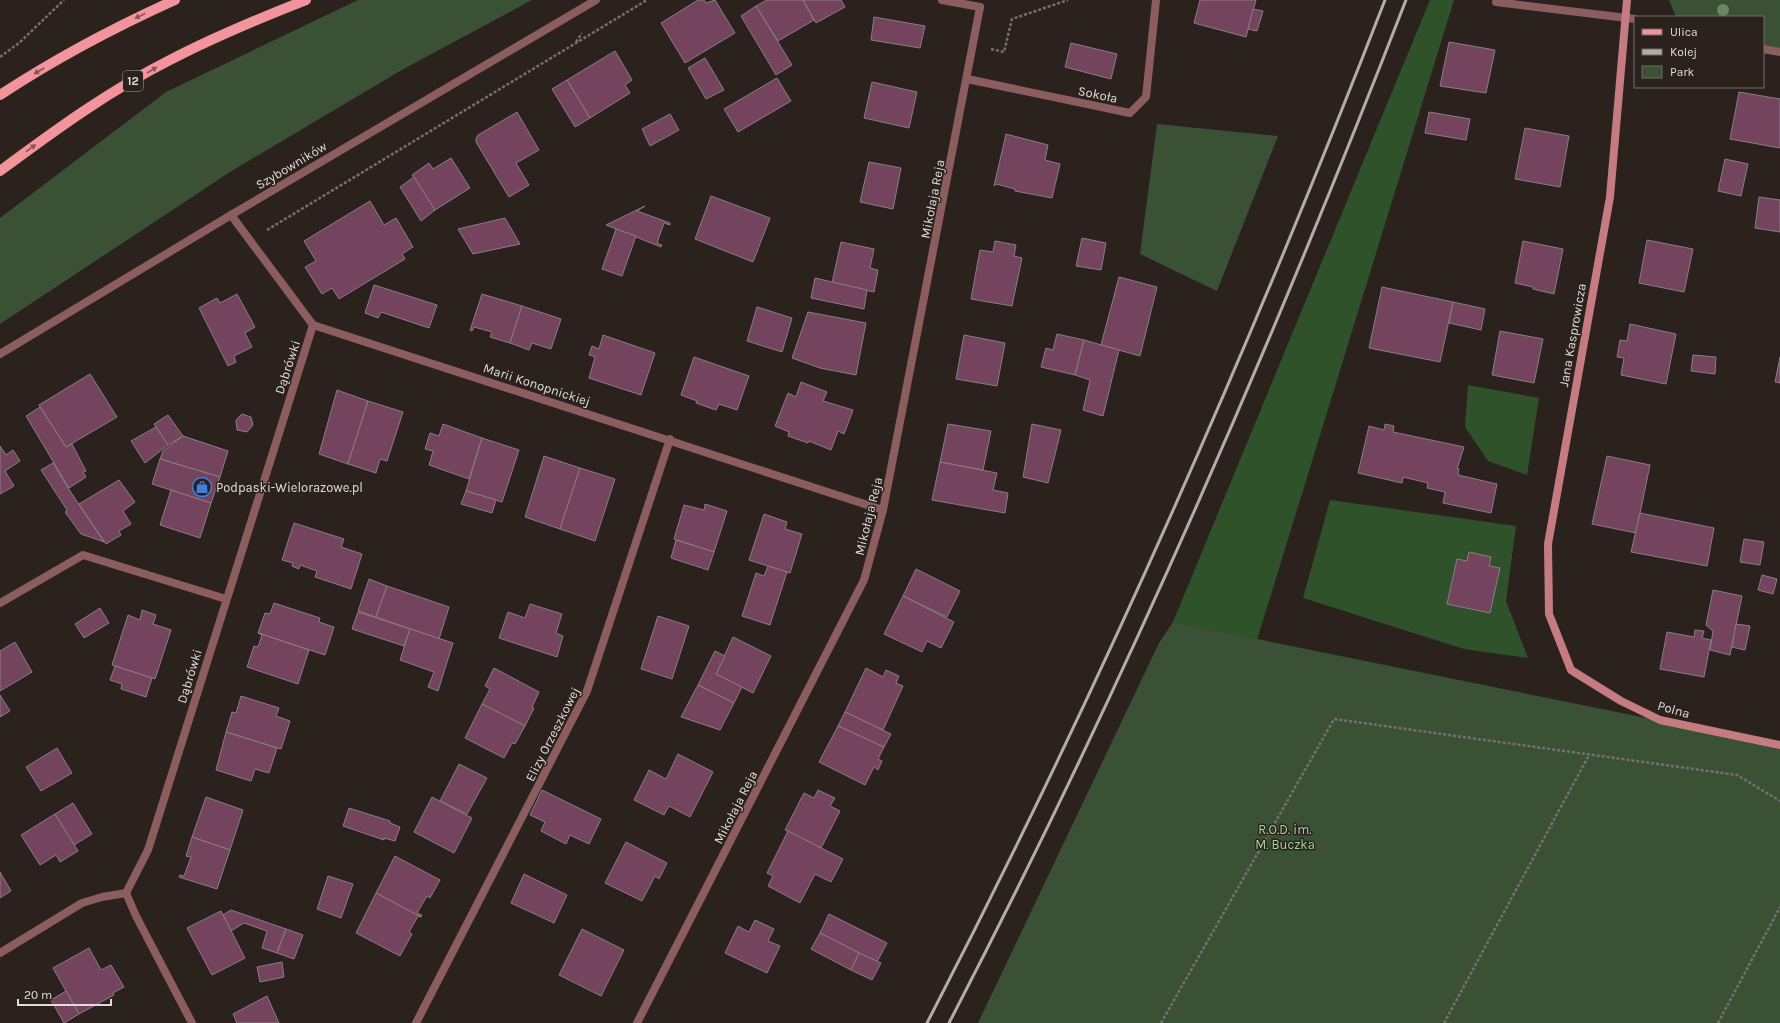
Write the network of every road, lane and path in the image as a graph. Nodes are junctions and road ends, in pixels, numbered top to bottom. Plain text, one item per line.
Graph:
1 (64, 0) edge
2 (175, 0) edge
3 (306, 0) edge
4 (596, 0) edge
5 (647, 0) edge
6 (942, 0) edge
7 (1068, 0) edge
8 (1156, 0) edge
9 (1627, 0) edge
10 (1496, 2) dead end
11 (1627, 17) junction
12 (1634, 19) edge
13 (973, 46) junction
14 (1764, 49) edge
15 (1780, 52) edge
16 (0, 57) edge
17 (967, 79) junction
18 (0, 95) edge
19 (0, 171) edge
20 (231, 215) junction
21 (252, 240) junction
22 (313, 325) junction
23 (0, 354) edge
24 (670, 439) junction
25 (883, 510) junction
26 (226, 599) junction
27 (0, 603) edge
28 (1571, 670) joint
29 (1780, 745) edge
30 (1589, 756) junction
31 (1780, 801) edge
32 (126, 893) junction
33 (1780, 906) edge
34 (0, 952) edge
35 (192, 1023) edge
36 (416, 1023) edge
37 (637, 1023) edge
38 (1161, 1023) edge
39 (1444, 1023) edge
40 (1718, 1023) edge

1 - 16 path
2 -> 18 main road
19 -> 3 main road, 12
4 - 20 street, Szybowników
5 - 21 path
6 - 13 street, Mikołaja Reja
7 - 13 path
8 - 17 street, Sokoła
9 - 11 street, Jana Kasprowicza
10 - 11 street
11 - 12 street
11 - 28 street, Jana Kasprowicza
13 - 17 street, Mikołaja Reja
14 - 15 street
17 - 25 street, Mikołaja Reja
20 - 21 street
20 - 23 street, Szybowników
21 - 22 street
22 - 24 street, Marii Konopnickiej
22 - 26 street, Dąbrówki
24 - 25 street, Marii Konopnickiej
24 - 36 street, Elizy Orzeszkowej
25 - 37 street, Mikołaja Reja
26 - 27 street
26 - 32 street, Dąbrówki
28 - 29 street, Polna
30 - 31 path
30 - 38 path
30 - 39 path
32 - 34 street
32 - 35 street
33 - 40 path

